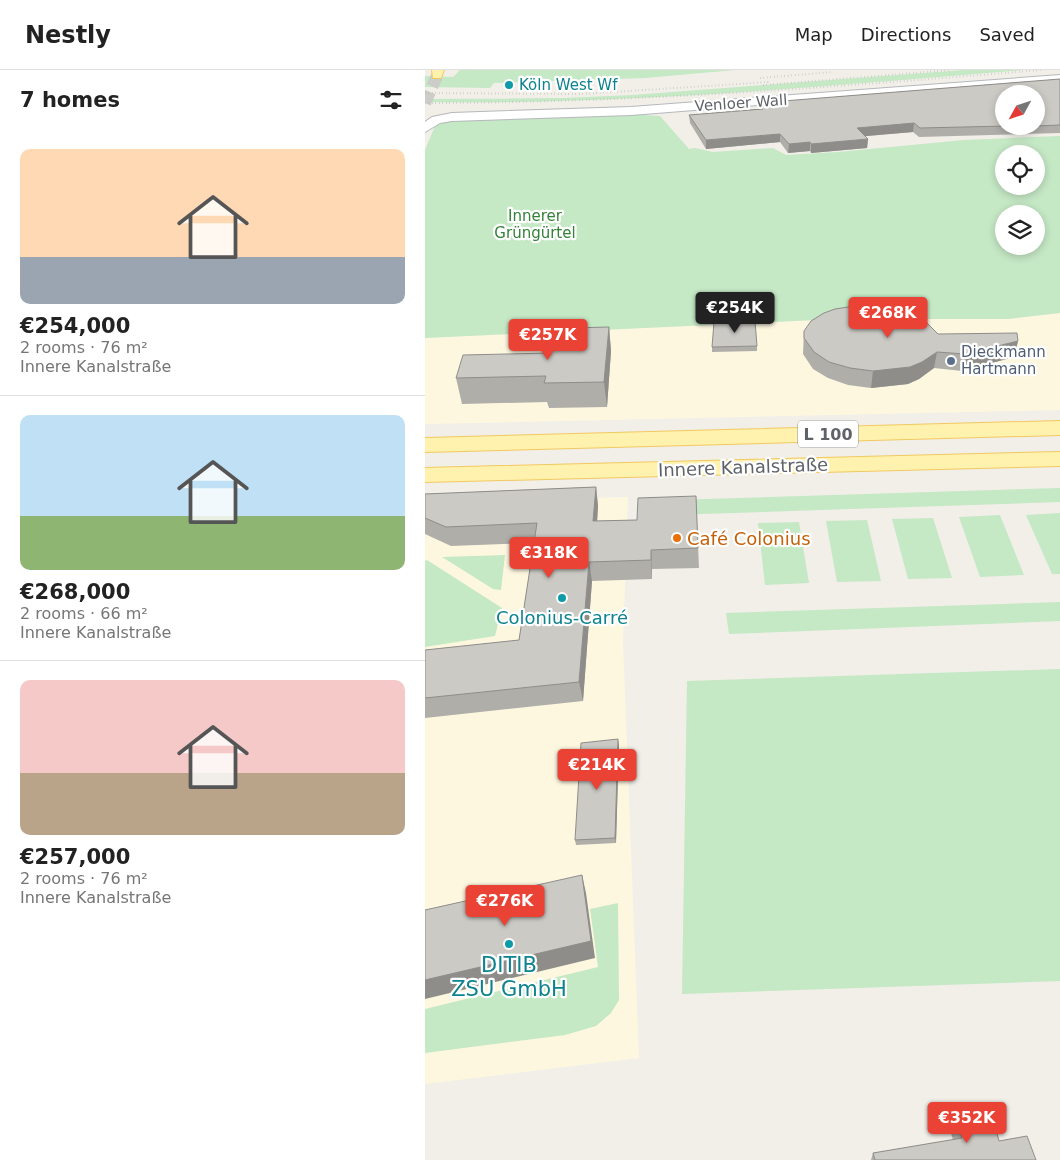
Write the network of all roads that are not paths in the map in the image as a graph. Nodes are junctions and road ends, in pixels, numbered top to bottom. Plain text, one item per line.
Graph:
1 (1060, 78) edge
2 (425, 128) edge
3 (1060, 428) edge
4 (425, 446) edge
5 (1060, 459) edge
6 (425, 475) edge

1 - 2 street, Venloer Wall
3 - 4 main road, Innere Kanalstraße / L 100
5 - 6 main road, Innere Kanalstraße / L 100

